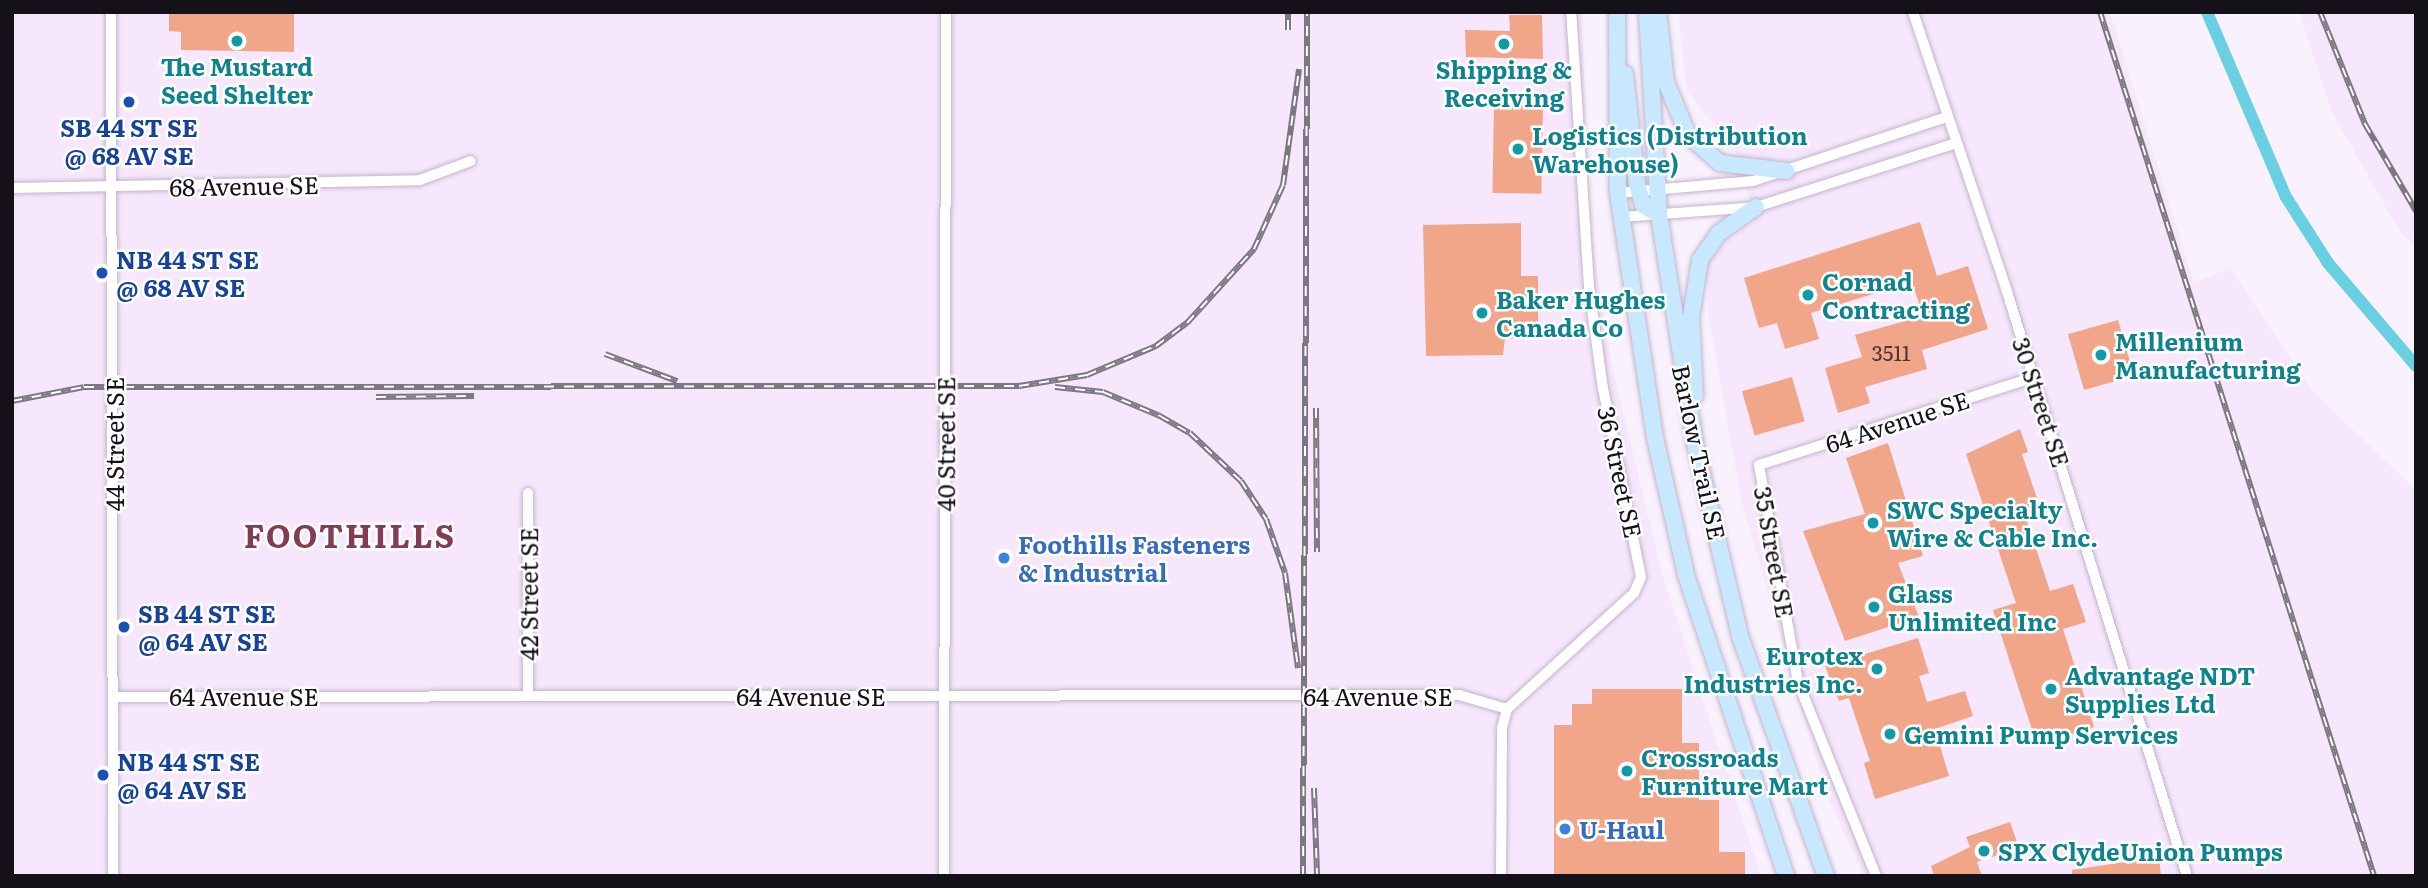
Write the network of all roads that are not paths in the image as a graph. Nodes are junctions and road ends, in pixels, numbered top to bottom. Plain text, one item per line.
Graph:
1 (111, 12) edge
2 (946, 12) edge
3 (1572, 12) edge
4 (1647, 12) edge
5 (1658, 12) edge
6 (1913, 12) edge
7 (1617, 16) edge
8 (1947, 117) junction
9 (1954, 144) junction
10 (471, 161) dead end
11 (1787, 171) junction
12 (12, 188) edge
13 (111, 188) junction
14 (1656, 189) junction
15 (1639, 191) junction
16 (1618, 193) junction
17 (1756, 207) junction
18 (1658, 215) junction
19 (1620, 217) junction
20 (2034, 377) junction
21 (1696, 448) junction
22 (1759, 465) joint
23 (528, 493) dead end
24 (943, 695) junction
25 (528, 696) junction
26 (113, 697) junction
27 (1507, 709) junction
28 (113, 876) edge
29 (944, 876) edge
30 (1501, 876) edge
31 (1786, 876) edge
32 (1826, 876) edge
33 (1876, 876) edge
34 (2187, 876) edge

1 - 13 street, 44 Street SE
2 - 24 street, 40 Street SE
3 - 27 street, 36 Street SE
4 - 14 main road, Barlow Trail SE
5 - 11 main road
6 - 8 street, 30 Street SE
7 - 15 main road
7 - 16 main road, Barlow Trail SE
8 - 9 street, 30 Street SE
8 - 11 street
9 - 17 street
9 - 20 street, 30 Street SE
10 - 13 street, 68 Avenue SE
11 - 14 street
12 - 13 street, 68 Avenue SE
13 - 26 street, 44 Street SE
14 - 15 street
14 - 18 main road, Barlow Trail SE
15 - 16 street
15 - 18 main road
16 - 19 main road, Barlow Trail SE
17 - 18 street
17 - 21 main road
18 - 19 street
18 - 21 main road, Barlow Trail SE
19 - 31 main road, Barlow Trail SE
20 - 22 street, 64 Avenue SE
20 - 34 street, 30 Street SE
21 - 32 main road, Barlow Trail SE
22 - 33 street, 35 Street SE
23 - 25 street, 42 Street SE
24 - 25 street, 64 Avenue SE
24 - 27 street, 64 Avenue SE
24 - 29 street, 40 Street SE
25 - 26 street, 64 Avenue SE
26 - 28 street, 44 Street SE
27 - 30 street

